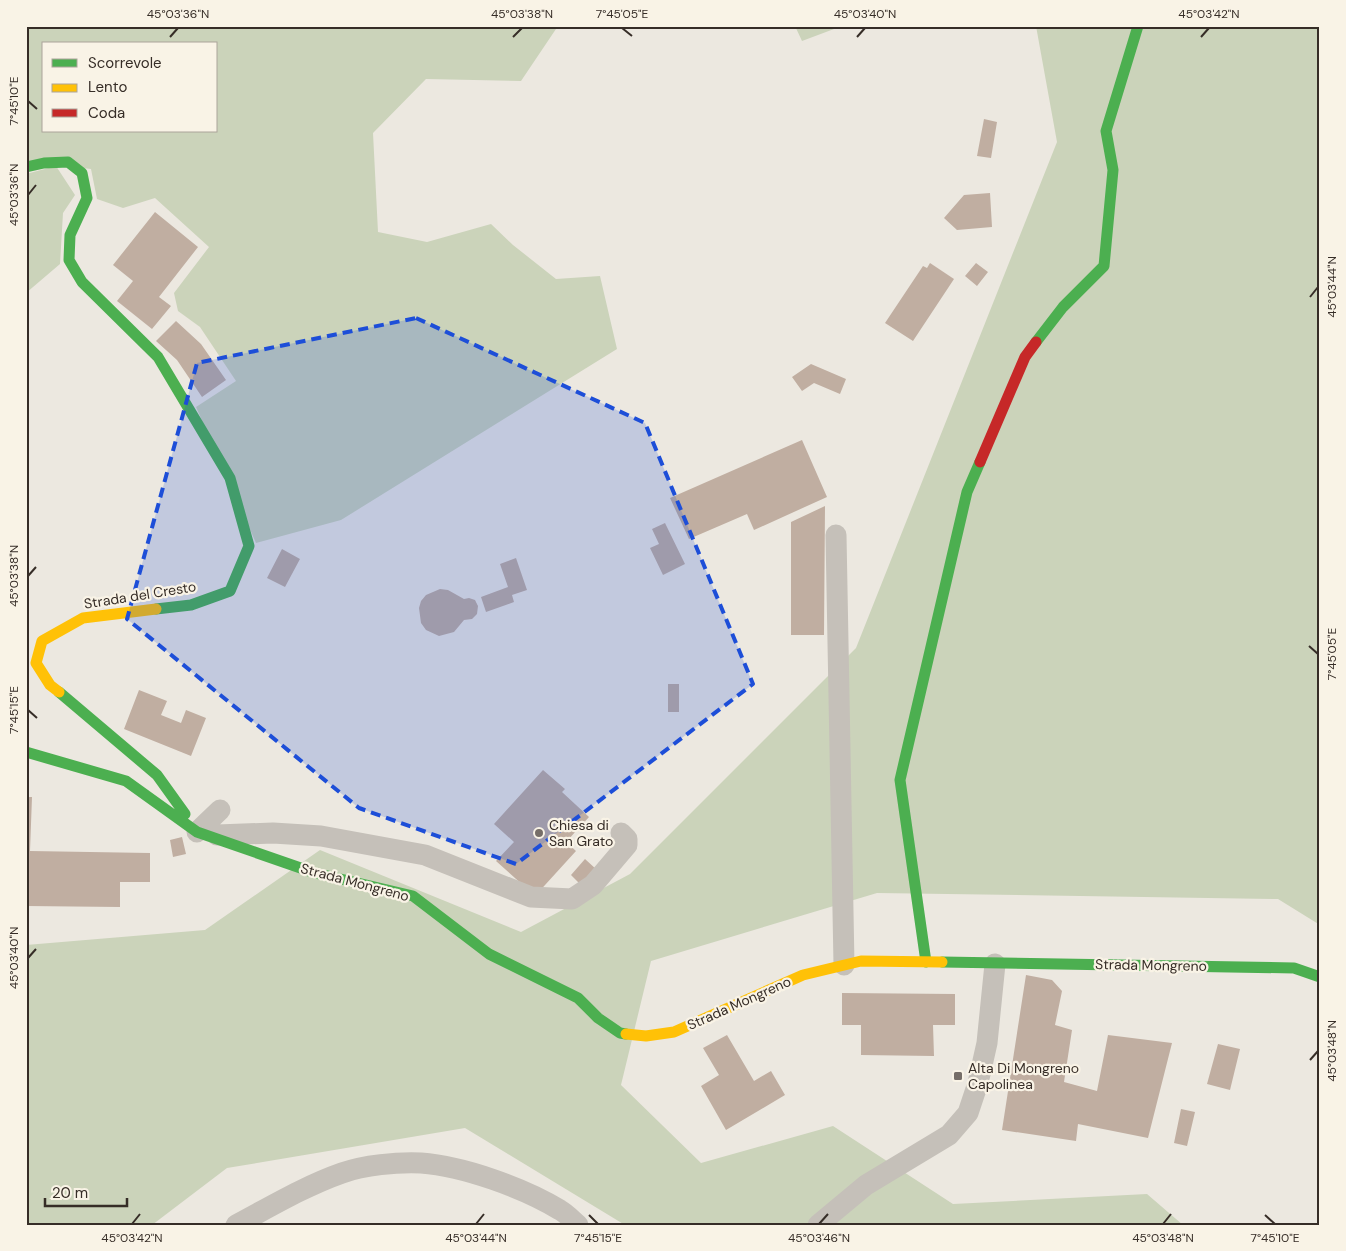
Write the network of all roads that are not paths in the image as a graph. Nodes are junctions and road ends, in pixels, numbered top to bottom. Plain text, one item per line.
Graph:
1 (1138, 26) edge
2 (26, 167) edge
3 (836, 535) dead end
4 (26, 752) edge
5 (220, 810) dead end
6 (621, 833) dead end
7 (202, 834) junction
8 (926, 962) junction
9 (996, 964) junction
10 (844, 965) junction
11 (1320, 976) edge
12 (236, 1225) edge
13 (578, 1225) edge
14 (818, 1225) edge

1 - 8 street
2 - 7 street, Strada del Cresto
3 - 10 street
4 - 7 street, Strada Mongreno
5 - 7 street
6 - 7 street
7 - 10 street, Strada Mongreno
8 - 9 street, Strada Mongreno
8 - 10 street, Strada Mongreno
9 - 11 street, Strada Mongreno
9 - 14 street
12 - 13 street

